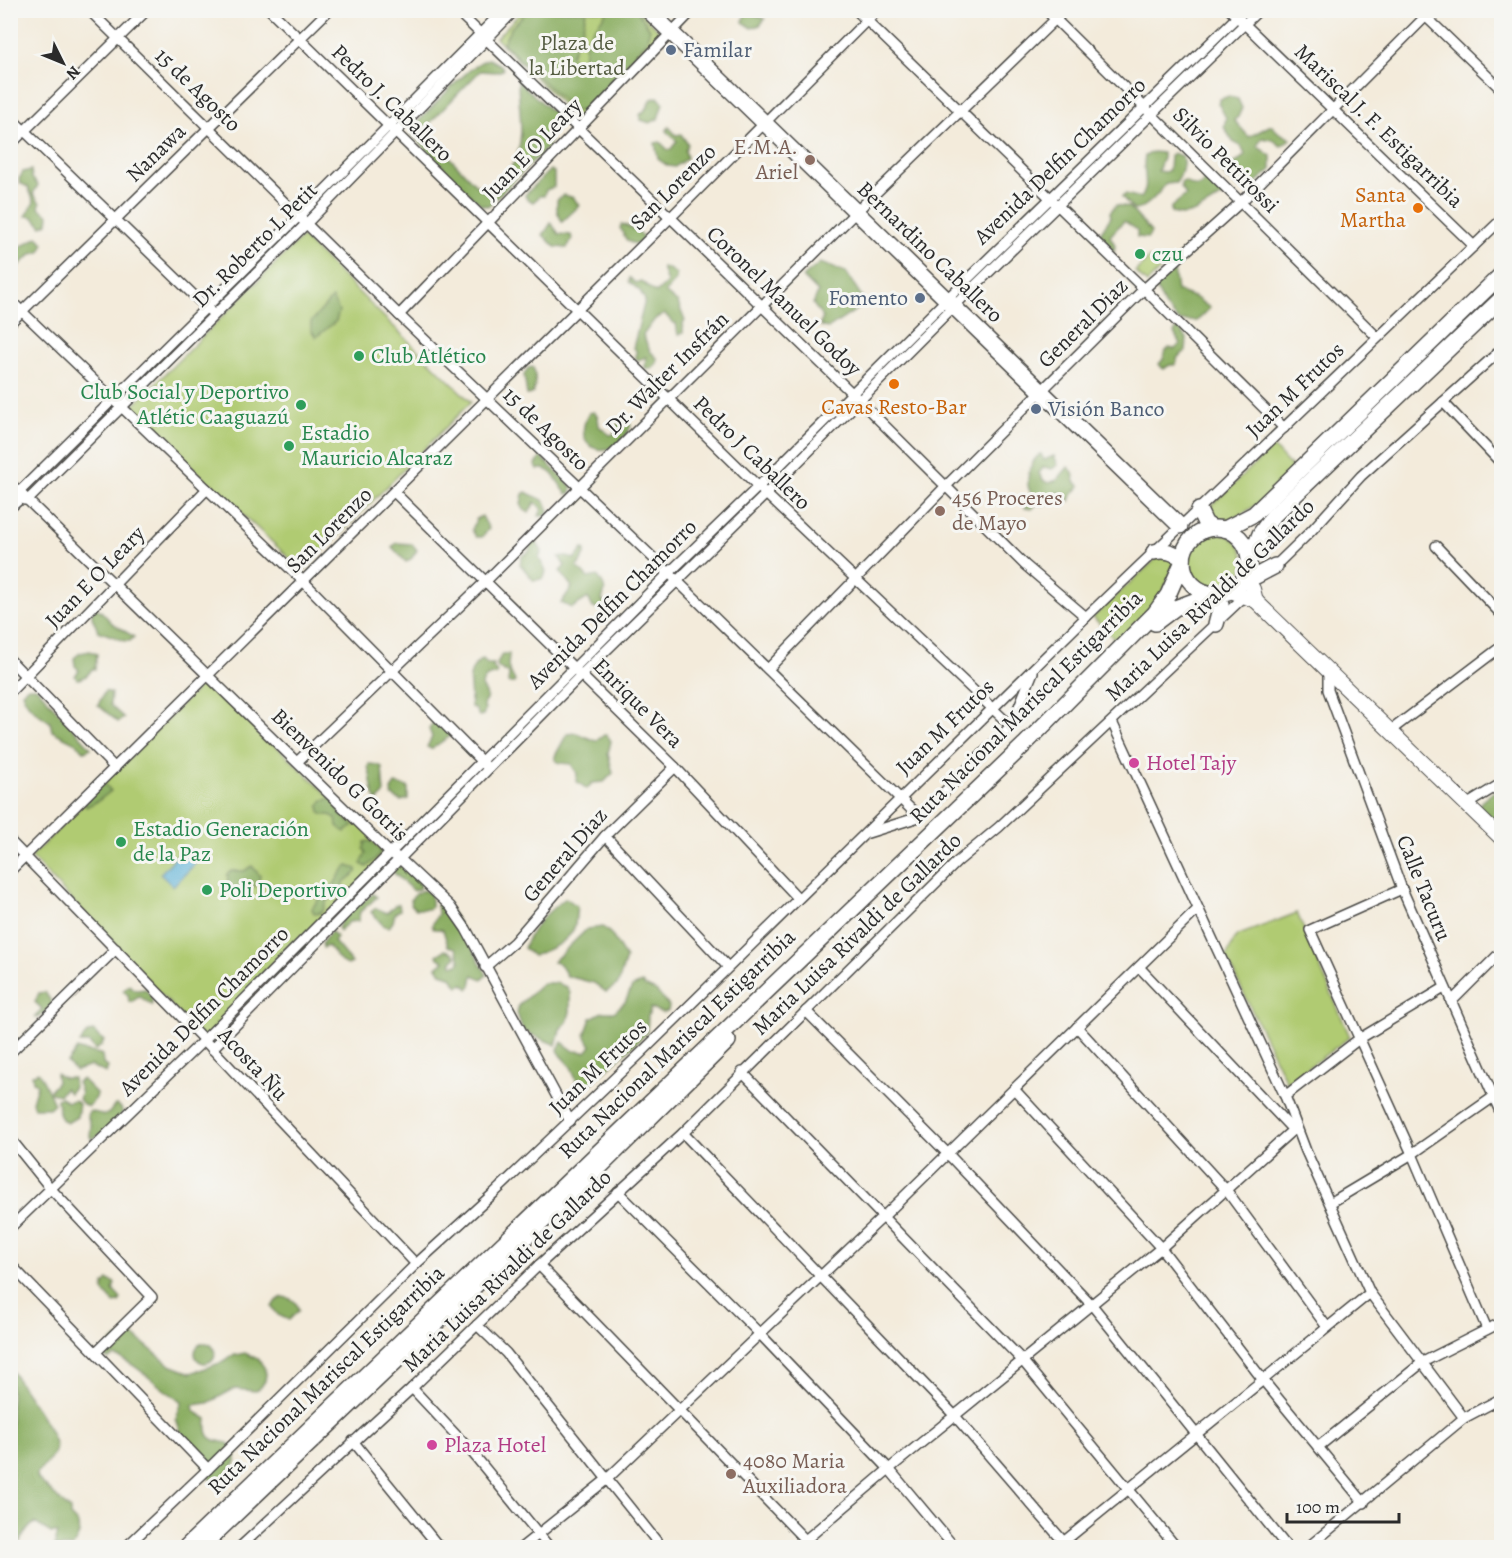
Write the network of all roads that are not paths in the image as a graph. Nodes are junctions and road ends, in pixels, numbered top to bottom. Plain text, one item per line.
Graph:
1 (89, 10) edge
2 (147, 10) edge
3 (270, 10) edge
4 (329, 10) edge
5 (456, 10) edge
6 (504, 10) edge
7 (515, 10) edge
8 (648, 10) edge
9 (693, 10) edge
10 (856, 10) edge
11 (877, 10) edge
12 (1046, 10) edge
13 (1065, 10) edge
14 (1259, 10) edge
15 (1237, 13) edge
16 (1426, 13) edge
17 (866, 20) junction
18 (1056, 20) junction
19 (1246, 24) junction
20 (670, 32) junction
21 (483, 36) junction
22 (118, 39) junction
23 (300, 40) junction
24 (1502, 90) edge
25 (1144, 107) junction
26 (1333, 108) junction
27 (961, 112) junction
28 (1153, 115) junction
29 (10, 117) edge
30 (765, 123) junction
31 (210, 129) junction
32 (392, 129) junction
33 (579, 129) junction
34 (25, 131) junction
35 (10, 145) edge
36 (1050, 198) junction
37 (1241, 202) junction
38 (1058, 206) junction
39 (855, 212) junction
40 (670, 218) junction
41 (115, 219) junction
42 (1502, 219) edge
43 (303, 220) junction
44 (486, 224) junction
45 (1474, 246) junction
46 (1502, 274) edge
47 (1144, 289) junction
48 (1502, 297) edge
49 (10, 300) edge
50 (950, 302) junction
51 (761, 306) junction
52 (207, 307) junction
53 (578, 310) junction
54 (23, 312) junction
55 (214, 315) junction
56 (399, 315) junction
57 (10, 323) edge
58 (1377, 337) junction
59 (1502, 349) edge
60 (1041, 392) junction
61 (852, 394) junction
62 (114, 399) junction
63 (668, 399) junction
64 (487, 400) junction
65 (860, 401) junction
66 (1443, 402) junction
67 (121, 407) junction
68 (1284, 428) junction
69 (1502, 464) edge
70 (10, 483) edge
71 (946, 486) junction
72 (758, 487) junction
73 (580, 488) junction
74 (207, 489) junction
75 (394, 492) junction
76 (766, 494) junction
77 (22, 497) junction
78 (10, 508) edge
79 (1199, 510) junction
80 (1180, 526) junction
81 (1215, 529) junction
82 (1436, 546) dead end
83 (1154, 552) junction
84 (1183, 558) junction
85 (1275, 566) joint
86 (669, 573) junction
87 (677, 580) junction
88 (855, 580) junction
89 (304, 582) junction
90 (485, 582) junction
91 (1247, 583) junction
92 (115, 585) junction
93 (1210, 595) junction
94 (1502, 615) edge
95 (1086, 617) junction
96 (1216, 624) junction
97 (1502, 646) edge
98 (10, 660) edge
99 (1035, 667) junction
100 (768, 669) junction
101 (391, 670) junction
102 (1328, 670) junction
103 (578, 671) junction
104 (27, 676) junction
105 (209, 676) junction
106 (10, 692) edge
107 (992, 708) junction
108 (1112, 722) junction
109 (1011, 726) junction
110 (1390, 731) junction
111 (297, 762) junction
112 (485, 765) junction
113 (675, 767) junction
114 (115, 768) junction
115 (1502, 783) edge
116 (900, 798) junction
117 (1466, 805) junction
118 (919, 817) junction
119 (866, 833) junction
120 (605, 836) junction
121 (1502, 840) edge
122 (10, 841) edge
123 (26, 856) junction
124 (395, 856) junction
125 (10, 872) edge
126 (1402, 889) junction
127 (798, 898) junction
128 (1198, 909) junction
129 (116, 950) junction
130 (1502, 951) edge
131 (485, 967) junction
132 (728, 967) junction
133 (1139, 967) junction
134 (1444, 988) junction
135 (1451, 1002) junction
136 (806, 1011) junction
137 (1077, 1027) junction
138 (1359, 1038) junction
139 (204, 1040) junction
140 (12, 1048) edge
141 (212, 1049) junction
142 (742, 1072) junction
143 (1014, 1089) junction
144 (1502, 1091) edge
145 (1285, 1096) junction
146 (1493, 1097) junction
147 (1502, 1116) edge
148 (570, 1120) junction
149 (1295, 1129) junction
150 (683, 1132) junction
151 (10, 1138) edge
152 (1278, 1143) junction
153 (1306, 1151) junction
154 (947, 1153) junction
155 (1412, 1154) junction
156 (51, 1189) junction
157 (1227, 1191) junction
158 (618, 1192) junction
159 (1330, 1203) junction
160 (884, 1216) junction
161 (10, 1228) edge
162 (1161, 1248) junction
163 (416, 1263) junction
164 (10, 1264) edge
165 (539, 1265) junction
166 (822, 1275) junction
167 (1370, 1293) junction
168 (1092, 1305) junction
169 (1502, 1322) edge
170 (477, 1325) junction
171 (1327, 1327) junction
172 (1487, 1329) junction
173 (760, 1334) junction
174 (96, 1352) junction
175 (1022, 1360) junction
176 (1423, 1362) junction
177 (1263, 1380) junction
178 (412, 1388) junction
179 (1502, 1398) edge
180 (680, 1410) junction
181 (955, 1416) junction
182 (1464, 1418) junction
183 (1197, 1434) junction
184 (353, 1441) junction
185 (1318, 1447) junction
186 (208, 1469) junction
187 (889, 1469) junction
188 (606, 1480) junction
189 (1130, 1489) junction
190 (1364, 1503) junction
191 (537, 1533) junction
192 (806, 1539) junction
193 (1063, 1545) edge
194 (125, 1548) edge
195 (185, 1548) edge
196 (200, 1548) edge
197 (239, 1548) edge
198 (440, 1548) edge
199 (520, 1548) edge
200 (550, 1548) edge
201 (662, 1548) edge
202 (796, 1548) edge
203 (813, 1548) edge
204 (955, 1548) edge
205 (1177, 1548) edge
206 (1288, 1548) edge
207 (1308, 1548) edge

1 - 22 street, 15 de Agosto
2 - 22 street
3 - 23 street, Pedro J. Caballero
4 - 23 street, Nanawa
5 - 21 street, Coronel Manuel Godoy
6 - 21 street, Dr. Roberto L Petit
7 - 21 street, Dr. Roberto L Petit
8 - 20 highway, Bernardino Caballero
9 - 20 street, Juan E O Leary
10 - 17 street
11 - 17 street, San Lorenzo
12 - 18 street, Silvio Pettirossi
13 - 18 street, Dr. Walter Insfrán
14 - 19 street, Avenida Delfin Chamorro
15 - 19 street, Mariscal J. F. Estigarribia
15 - 25 street, Avenida Delfin Chamorro
16 - 24 street
16 - 26 street, General Diaz
17 - 27 street
17 - 30 street, San Lorenzo
18 - 25 street, Silvio Pettirossi
18 - 27 street, Dr. Walter Insfrán
19 - 26 street, Mariscal J. F. Estigarribia
19 - 28 street, Avenida Delfin Chamorro
20 - 30 highway, Bernardino Caballero
20 - 33 street, Juan E O Leary
21 - 32 street, Dr. Roberto L Petit
21 - 33 street, Coronel Manuel Godoy
22 - 31 street, 15 de Agosto
22 - 34 street
23 - 31 street, Nanawa
23 - 32 street, Pedro J. Caballero
25 - 28 street, Silvio Pettirossi
25 - 36 street, Avenida Delfin Chamorro
26 - 37 street, General Diaz
26 - 45 street, Mariscal J. F. Estigarribia
27 - 36 street
27 - 39 street, Dr. Walter Insfrán
28 - 37 street, Silvio Pettirossi
28 - 38 street, Avenida Delfin Chamorro
29 - 34 street
30 - 39 highway, Bernardino Caballero
30 - 40 street, San Lorenzo
31 - 41 street, Nanawa
31 - 43 street, 15 de Agosto
32 - 43 street, Dr. Roberto L Petit
32 - 44 street, Pedro J. Caballero
33 - 40 street, Coronel Manuel Godoy
33 - 44 street, Juan E O Leary
34 - 35 street
34 - 41 street
36 - 38 street
36 - 50 street, Avenida Delfin Chamorro
37 - 47 street, General Diaz
37 - 58 street, Silvio Pettirossi
38 - 47 street
38 - 50 street, Avenida Delfin Chamorro
39 - 50 highway, Bernardino Caballero
39 - 51 street, Dr. Walter Insfrán
40 - 51 street, Coronel Manuel Godoy
40 - 53 street, San Lorenzo
41 - 52 street
41 - 54 street, Nanawa
42 - 45 street, Juan M Frutos
43 - 52 street, Dr. Roberto L Petit
43 - 55 street, Dr. Roberto L Petit
43 - 56 street, 15 de Agosto
44 - 53 street, Pedro J Caballero
44 - 56 street, Juan E O Leary
45 - 58 street, Juan M Frutos
46 - 81 highway
47 - 60 street, General Diaz
47 - 68 street
48 - 91 highway
49 - 54 street
50 - 60 highway, Bernardino Caballero
50 - 61 street, Avenida Delfin Chamorro
50 - 65 street, Avenida Delfin Chamorro
51 - 61 street, Coronel Manuel Godoy
51 - 63 street, Dr. Walter Insfrán
52 - 55 street
52 - 62 street, Dr. Roberto L Petit
53 - 63 street, Pedro J Caballero
53 - 64 street, San Lorenzo
54 - 57 street, Nanawa
54 - 62 street
55 - 67 street, Dr. Roberto L Petit
56 - 64 street, 15 de Agosto
58 - 68 street, Juan M Frutos
59 - 66 street, Maria Luisa Rivaldi de Gallardo
60 - 71 street, General Diaz
60 - 80 highway, Bernardino Caballero
61 - 65 street, Coronel Manuel Godoy
61 - 72 street, Avenida Delfin Chamorro
62 - 67 street
62 - 77 street, Dr. Roberto L Petit
63 - 72 street, Pedro J Caballero
63 - 73 street, Dr. Walter Insfrán
64 - 73 street, 15 de Agosto
64 - 75 street, San Lorenzo
65 - 71 street, Coronel Manuel Godoy
65 - 76 street, Avenida Delfin Chamorro
66 - 69 street
66 - 85 street, Maria Luisa Rivaldi de Gallardo
67 - 74 street
67 - 77 street, Dr. Roberto L Petit
68 - 79 street, Juan M Frutos
70 - 77 street, Bienvenido G Gotris
71 - 88 street, General Diaz
71 - 95 street, Coronel Manuel Godoy
72 - 76 street, Pedro J Caballero
72 - 86 street, Avenida Delfin Chamorro
73 - 86 street, 15 de Agosto
73 - 90 street, Dr. Walter Insfrán
74 - 89 street
74 - 92 street, Juan E O Leary
75 - 89 street, San Lorenzo
75 - 90 street, Enrique Vera
76 - 87 street, Avenida Delfin Chamorro
76 - 88 street, Pedro J Caballero
77 - 78 street, Dr. Roberto L Petit
77 - 92 street, Bienvenido G Gotris
79 - 80 street, Juan M Frutos
79 - 81 highway
80 - 81 highway
80 - 83 street, Juan M Frutos
80 - 84 highway
81 - 84 highway
81 - 91 highway
82 - 94 street
83 - 84 highway
83 - 95 street, Juan M Frutos
84 - 93 highway
84 - 195 highway, Ruta Nacional Mariscal Estigarribia
85 - 91 highway
86 - 87 street, 15 de Agosto
86 - 103 street, Avenida Delfin Chamorro
87 - 100 street, 15 de Agosto
87 - 103 street, Avenida Delfin Chamorro
88 - 100 street, General Diaz
88 - 107 street, Pedro J Caballero
89 - 101 street
89 - 105 street, San Lorenzo
90 - 101 street, Dr. Walter Insfrán
90 - 103 street, Enrique Vera
91 - 93 highway
91 - 96 street, Maria Luisa Rivaldi de Gallardo
91 - 102 main road
92 - 104 street, Juan E O Leary
92 - 105 street, Bienvenido G Gotris
93 - 96 highway
93 - 196 highway, Ruta Nacional Mariscal Estigarribia
95 - 99 street, Juan M Frutos
96 - 108 street, Maria Luisa Rivaldi de Gallardo
97 - 110 street
98 - 104 street
99 - 107 street, Juan M Frutos
99 - 109 street
100 - 116 street, 15 de Agosto
101 - 111 street, Dr. Walter Insfrán
101 - 112 street
102 - 110 main road
102 - 126 street, Calle Tacuru
103 - 112 street, Avenida Delfin Chamorro
103 - 113 street, Enrique Vera
104 - 106 street, Juan E O Leary
104 - 114 street
105 - 111 street, Bienvenido G Gotris
105 - 114 street, San Lorenzo
107 - 109 street, Pedro J Caballero
107 - 116 street, Juan M Frutos
108 - 128 street
108 - 136 street, Maria Luisa Rivaldi de Gallardo
109 - 118 street
110 - 117 main road
111 - 124 street, Bienvenido G Gotris
112 - 124 street, Avenida Delfin Chamorro
113 - 120 street, General Diaz
113 - 127 street, Enrique Vera
114 - 123 street, San Lorenzo
115 - 117 street
116 - 118 street, 15 de Agosto
116 - 119 street, Juan M Frutos
117 - 121 main road
118 - 119 street
119 - 127 street, Juan M Frutos
120 - 131 street, General Diaz
120 - 132 street
122 - 123 street, Acosta Ñu
123 - 125 street, San Lorenzo
123 - 129 street, Acosta Ñu
124 - 131 street, Bienvenido G Gotris
124 - 139 street, Avenida Delfin Chamorro
124 - 141 street, Avenida Delfin Chamorro
126 - 134 street, Calle Tacuru
126 - 138 street
127 - 132 street, Juan M Frutos
128 - 133 street
128 - 145 street
129 - 139 street, Acosta Ñu
129 - 140 street
130 - 135 street
131 - 148 street, Bienvenido G Gotris
132 - 148 street, Juan M Frutos
133 - 137 street
133 - 149 street
134 - 135 street, Calle Tacuru
134 - 138 street
135 - 146 street, Calle Tacuru
136 - 142 street, Maria Luisa Rivaldi de Gallardo
136 - 154 street
137 - 143 street
137 - 157 street
138 - 145 street
138 - 155 street
139 - 141 street, Acosta Ñu
139 - 156 street, Avenida Delfin Chamorro
141 - 163 street, Acosta Ñu
142 - 150 street, Maria Luisa Rivaldi de Gallardo
142 - 160 street
143 - 154 street
143 - 162 street
144 - 146 street
145 - 149 street
146 - 147 street, Calle Tacuru
146 - 155 street
148 - 163 street, Juan M Frutos
149 - 152 street
149 - 153 street
150 - 158 street, Maria Luisa Rivaldi de Gallardo
150 - 166 street
151 - 156 street
152 - 153 street
152 - 157 street
153 - 159 street
154 - 160 street
154 - 168 street
155 - 159 street
155 - 172 street
156 - 161 street, Avenida Delfin Chamorro
156 - 174 street
157 - 162 street
157 - 171 street
158 - 165 street, Maria Luisa Rivaldi de Gallardo
158 - 173 street
159 - 167 street
160 - 166 street
160 - 175 street
162 - 168 street
162 - 177 street
163 - 186 street, Juan M Frutos
164 - 174 street
165 - 170 street, Maria Luisa Rivaldi de Gallardo
165 - 180 street
166 - 173 street
166 - 181 street
167 - 171 street
167 - 176 street
168 - 175 street
168 - 183 street
169 - 172 street
170 - 178 street, Maria Luisa Rivaldi de Gallardo
170 - 188 street
171 - 177 street
172 - 176 street
173 - 180 street
173 - 187 street
174 - 186 street
175 - 181 street
175 - 189 street
176 - 182 street
176 - 185 street
177 - 183 street
177 - 185 street
178 - 184 street, Maria Luisa Rivaldi de Gallardo
178 - 191 street
179 - 182 street
180 - 188 street
180 - 192 street
181 - 187 street
181 - 193 street
182 - 190 street
183 - 189 street
183 - 206 street
184 - 197 street, Maria Luisa Rivaldi de Gallardo
184 - 198 street
185 - 190 street
186 - 194 street, Juan M Frutos
187 - 192 street
187 - 204 street
188 - 191 street
188 - 201 street
189 - 193 street
189 - 205 street
190 - 207 street
191 - 199 street
191 - 200 street
192 - 202 street
192 - 203 street

